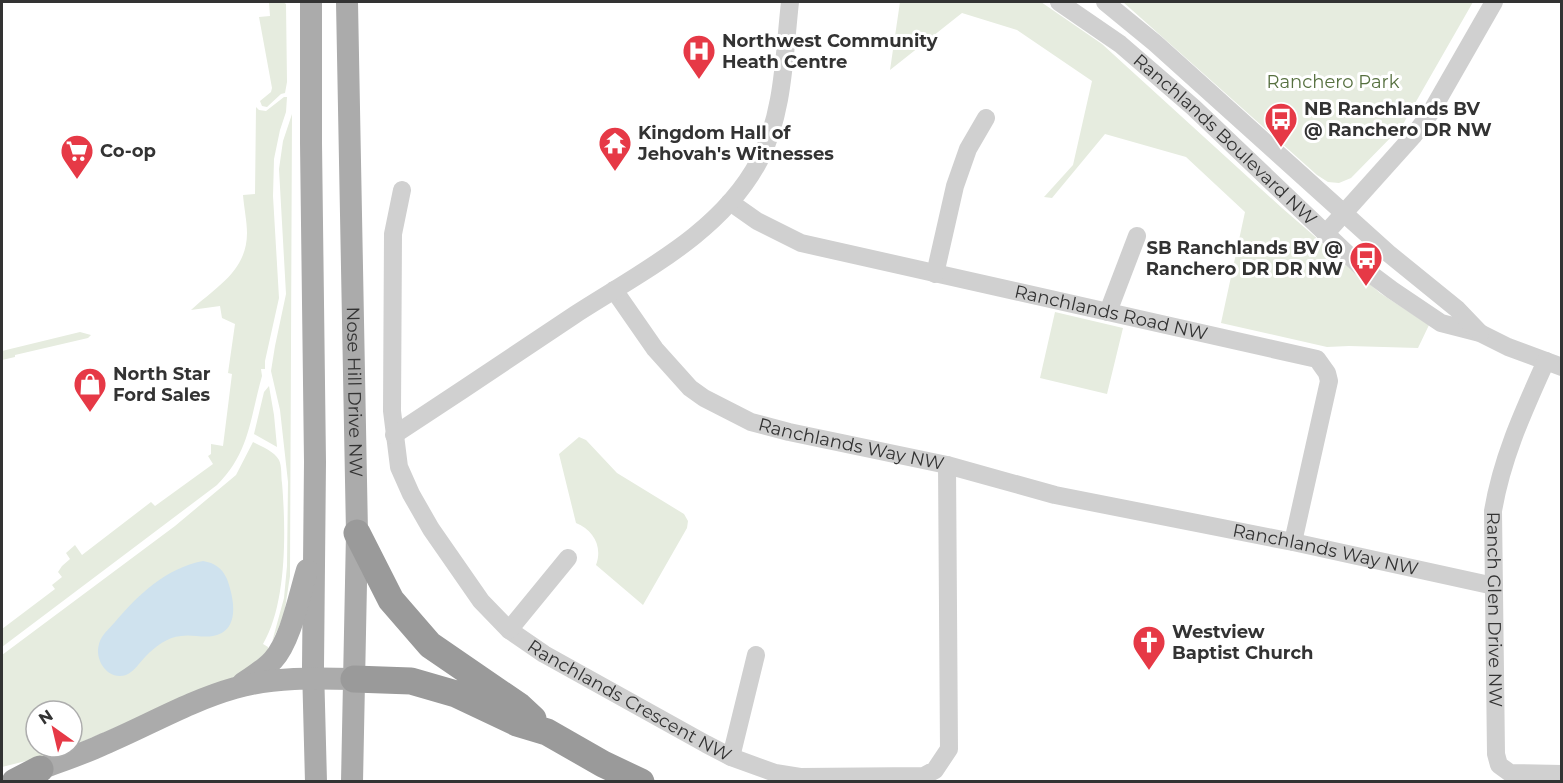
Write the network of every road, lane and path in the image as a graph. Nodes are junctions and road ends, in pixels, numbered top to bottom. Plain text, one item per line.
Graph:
1 (311, 2) edge
2 (347, 2) edge
3 (790, 2) edge
4 (1059, 2) edge
5 (1105, 2) edge
6 (1494, 2) edge
7 (986, 118) dead end
8 (402, 190) dead end
9 (730, 202) junction
10 (1344, 212) junction
11 (1326, 233) junction
12 (1137, 236) dead end
13 (935, 274) junction
14 (614, 290) junction
15 (1108, 312) junction
16 (1480, 333) junction
17 (1554, 364) edge
18 (394, 435) junction
19 (947, 465) junction
20 (357, 532) junction
21 (1293, 542) junction
22 (315, 545) junction
23 (568, 558) dead end
24 (1494, 586) junction
25 (509, 630) junction
26 (756, 655) dead end
27 (313, 678) junction
28 (354, 679) junction
29 (237, 687) junction
30 (547, 732) junction
31 (731, 757) junction
32 (40, 769) junction
33 (1562, 774) edge
34 (2, 777) edge
35 (15, 782) edge
36 (316, 782) edge
37 (352, 782) edge
38 (641, 782) edge

1 - 22 main road
2 - 20 main road, Nose Hill Drive NW
3 - 9 street
4 - 11 street, Ranchlands Boulevard NW
5 - 10 street, Ranchlands Boulevard NW
6 - 10 street
7 - 13 street
8 - 18 street, Ranchlands Crescent NW
9 - 13 street, Ranchlands Road NW
9 - 14 street
10 - 11 street
10 - 16 street, Ranchlands Boulevard NW
11 - 16 street, Ranchlands Boulevard NW
12 - 15 street
13 - 15 street, Ranchlands Road NW
14 - 18 street
14 - 19 street, Ranchlands Way NW
15 - 21 street, Ranchlands Road NW
16 - 17 street, Ranchlands Boulevard NW
17 - 24 street, Ranch Glen Drive NW
18 - 25 street, Ranchlands Crescent NW
19 - 21 street, Ranchlands Way NW
19 - 31 street, Ranchlands Crescent NW
20 - 28 main road, Nose Hill Drive NW
20 - 30 highway
21 - 24 street, Ranchlands Way NW
22 - 27 main road
22 - 29 main road
23 - 25 street
24 - 33 street, Ranch Glen Drive NW
25 - 31 street, Ranchlands Crescent NW
26 - 31 street
27 - 28 main road
27 - 29 main road
27 - 36 main road
28 - 30 highway
28 - 37 main road, Nose Hill Drive NW
29 - 32 main road
30 - 38 highway
32 - 34 street
32 - 35 highway

